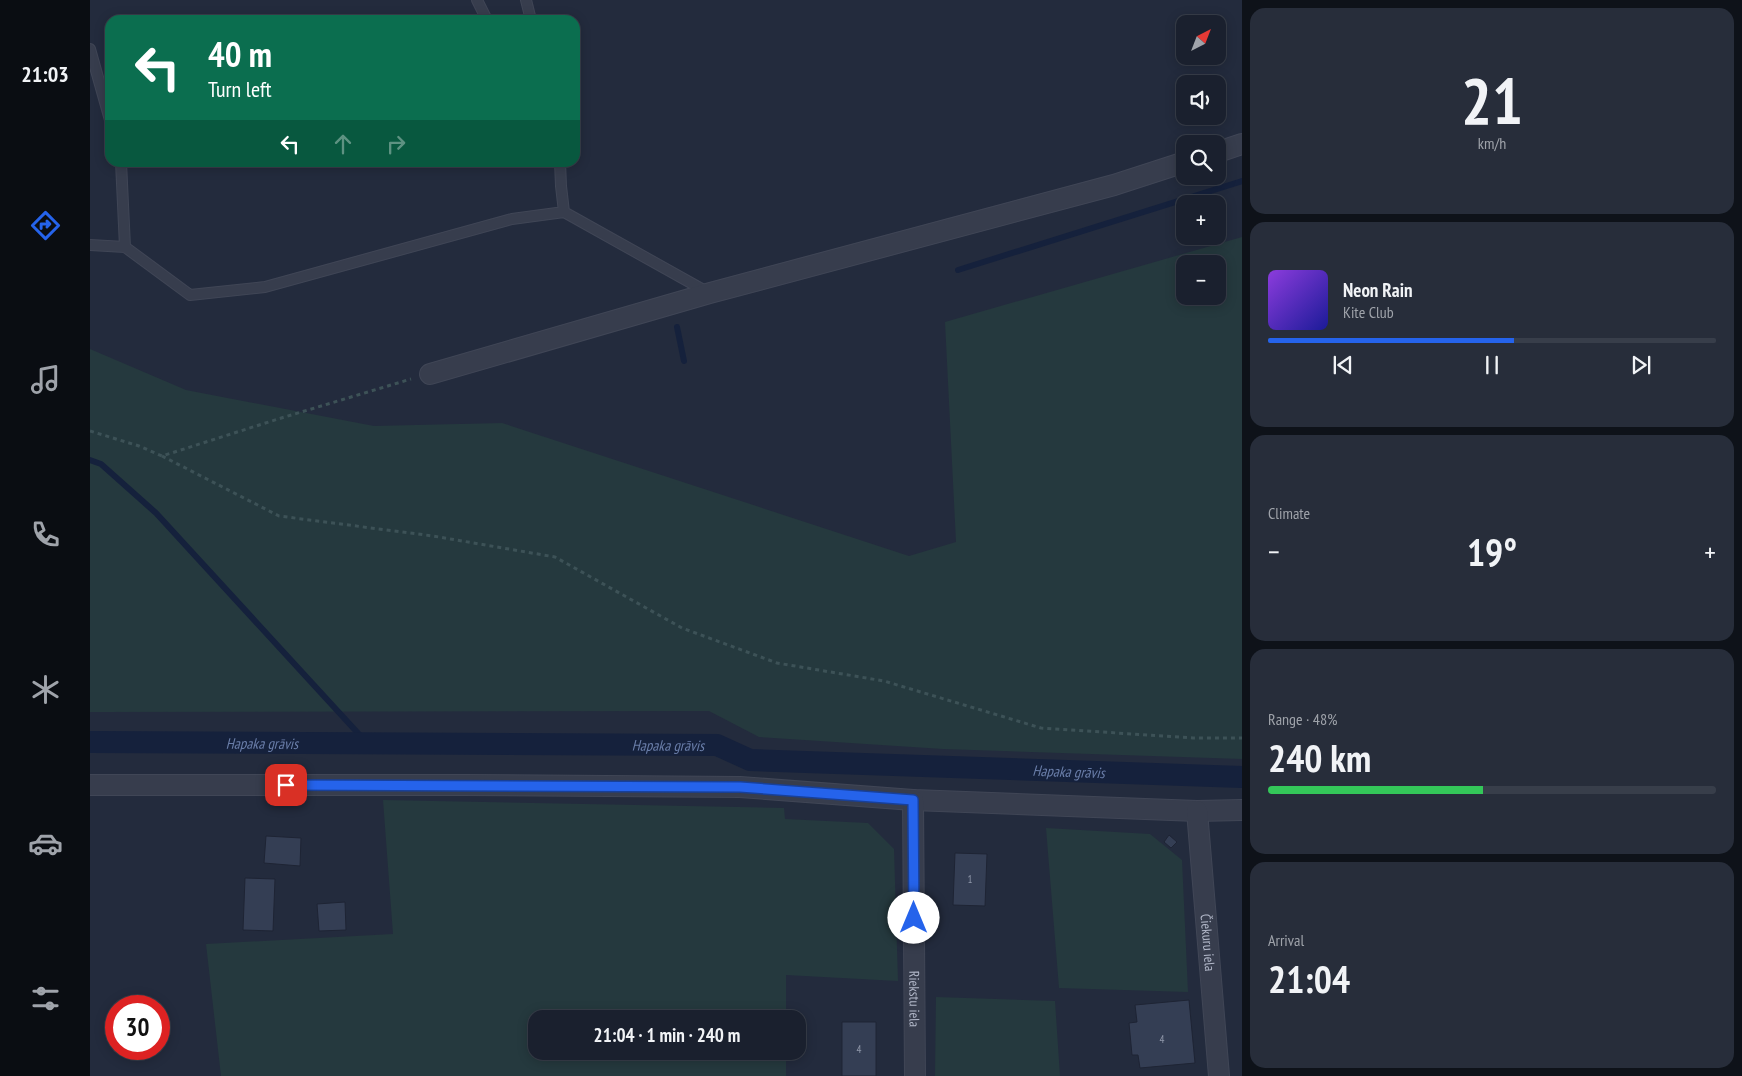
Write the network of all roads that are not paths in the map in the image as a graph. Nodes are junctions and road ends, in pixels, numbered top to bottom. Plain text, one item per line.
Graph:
1 (477, 0) edge
2 (526, 0) edge
3 (484, 15) edge
4 (530, 15) edge
5 (90, 49) edge
6 (105, 102) edge
7 (1242, 144) edge
8 (1226, 149) edge
9 (1176, 165) edge
10 (121, 167) edge
11 (554, 167) edge
12 (560, 167) edge
13 (561, 186) junction
14 (564, 212) junction
15 (90, 245) edge
16 (125, 247) junction
17 (710, 293) junction
18 (430, 374) road end
19 (90, 785) edge
20 (913, 800) junction
21 (1242, 810) edge
22 (1197, 811) junction
23 (915, 1076) edge
24 (1219, 1076) edge

1 - 3 lane
2 - 4 lane
5 - 6 lane
7 - 8 street
9 - 17 street
10 - 16 lane
11 - 13 lane
12 - 13 lane
13 - 14 lane
14 - 16 lane
14 - 17 lane
15 - 16 lane
17 - 18 street
19 - 20 street
20 - 22 street
20 - 23 street, Riekstu iela
21 - 22 street
22 - 24 street, Čiekuru iela

